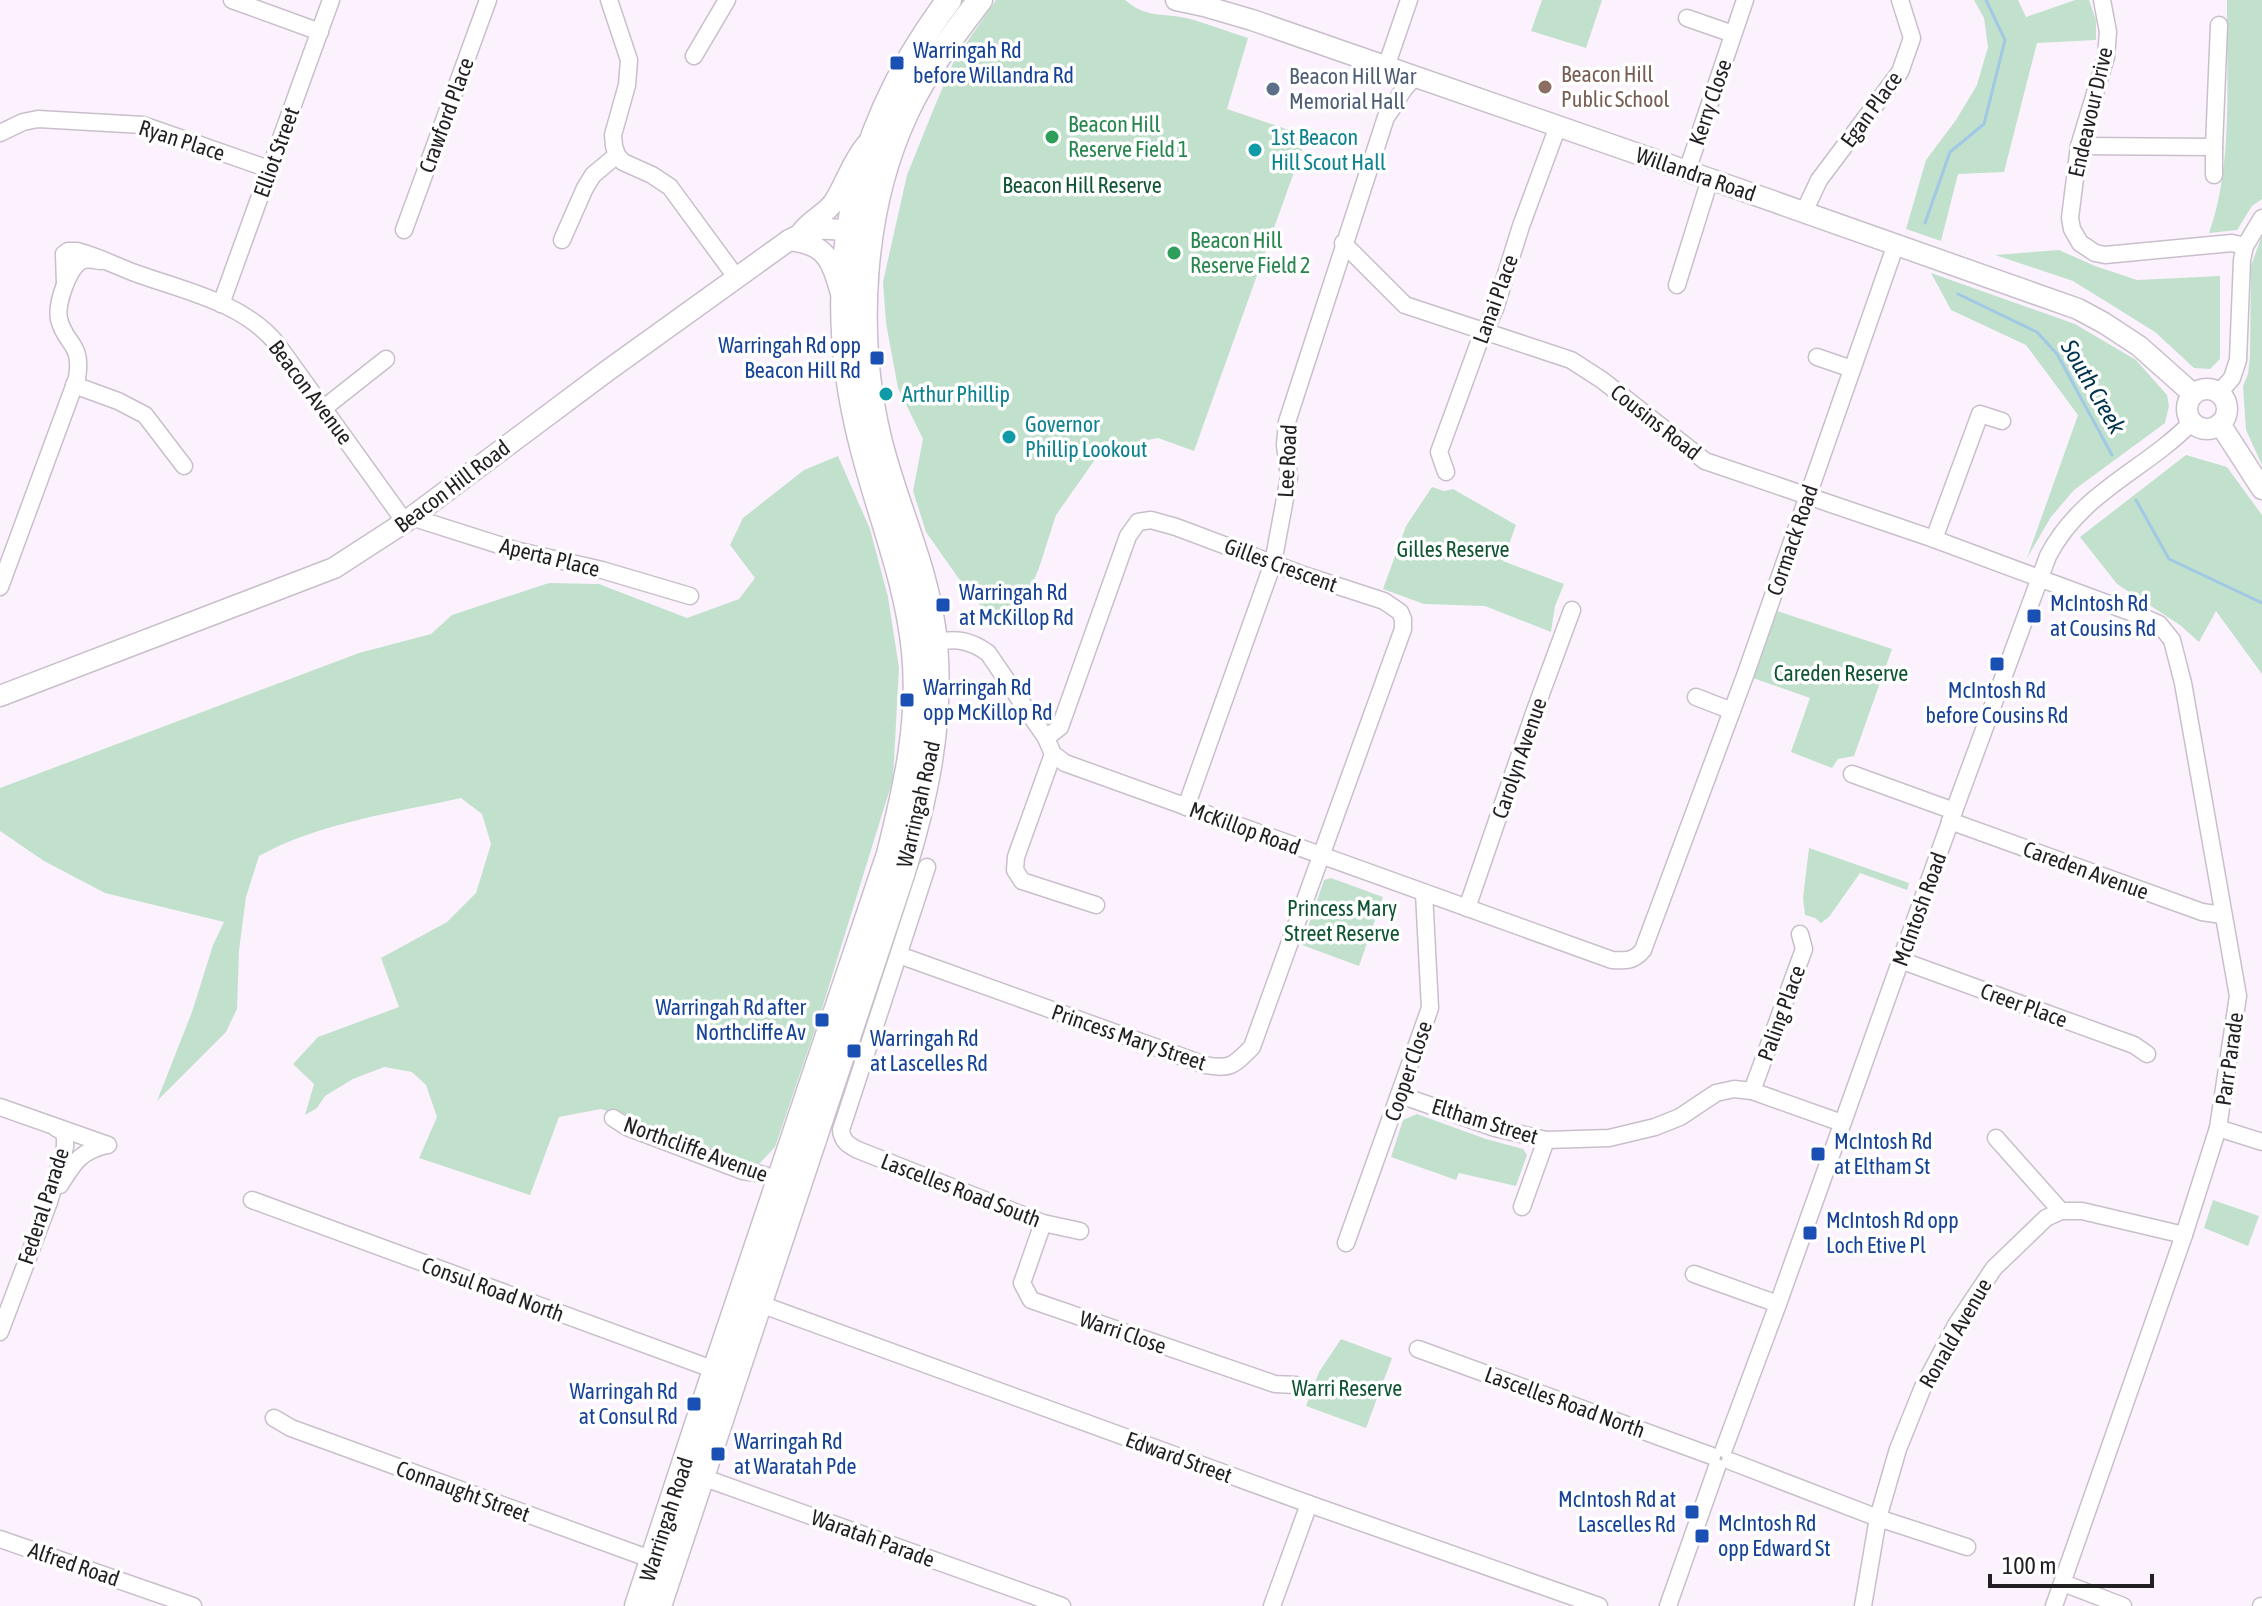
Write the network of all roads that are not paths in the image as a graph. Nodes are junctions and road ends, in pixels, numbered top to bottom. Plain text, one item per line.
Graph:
1 (232, 0) edge
2 (331, 0) edge
3 (488, 0) edge
4 (609, 0) edge
5 (727, 0) edge
6 (949, 0) edge
7 (980, 0) edge
8 (1176, 0) edge
9 (1409, 0) edge
10 (1745, 0) edge
11 (1900, 0) edge
12 (2102, 0) edge
13 (1687, 18) dead end
14 (2219, 25) dead end
15 (320, 32) junction
16 (1733, 34) junction
17 (694, 56) dead end
18 (1386, 67) junction
19 (1416, 77) junction
20 (1558, 126) junction
21 (0, 133) edge
22 (874, 135) junction
23 (2079, 146) junction
24 (2214, 147) junction
25 (617, 155) junction
26 (269, 169) junction
27 (1687, 171) junction
28 (2214, 175) dead end
29 (1710, 179) junction
30 (1804, 212) junction
31 (2262, 218) edge
32 (404, 230) dead end
33 (859, 233) junction
34 (795, 236) junction
35 (562, 240) dead end
36 (1343, 243) junction
37 (1896, 244) junction
38 (2245, 246) junction
39 (736, 277) junction
40 (1677, 285) dead end
41 (842, 297) junction
42 (221, 304) junction
43 (1486, 331) junction
44 (1817, 357) dead end
45 (386, 359) dead end
46 (1852, 369) junction
47 (74, 385) junction
48 (2219, 393) junction
49 (2193, 394) junction
50 (324, 408) junction
51 (2002, 421) dead end
52 (2192, 422) junction
53 (2220, 424) junction
54 (184, 466) dead end
55 (1446, 472) dead end
56 (2262, 489) edge
57 (1808, 496) junction
58 (408, 519) junction
59 (1934, 539) junction
60 (1273, 563) junction
61 (2039, 577) junction
62 (0, 587) edge
63 (690, 596) dead end
64 (1572, 610) dead end
65 (924, 644) junction
66 (0, 696) edge
67 (1696, 697) dead end
68 (1732, 711) junction
69 (1046, 738) junction
70 (1053, 754) junction
71 (1852, 774) dead end
72 (1186, 807) junction
73 (1952, 816) junction
74 (1321, 856) junction
75 (927, 867) dead end
76 (1424, 893) junction
77 (1096, 905) dead end
78 (1467, 908) junction
79 (2222, 915) junction
80 (1800, 934) dead end
81 (899, 955) junction
82 (1900, 960) junction
83 (1627, 961) joint
84 (2147, 1054) dead end
85 (846, 1080) junction
86 (1752, 1091) junction
87 (1400, 1095) junction
88 (0, 1107) edge
89 (613, 1118) dead end
90 (1842, 1123) junction
91 (56, 1128) junction
92 (2218, 1128) junction
93 (1996, 1138) dead end
94 (1546, 1140) junction
95 (844, 1141) joint
96 (2262, 1142) edge
97 (779, 1180) junction
98 (252, 1200) dead end
99 (49, 1202) junction
100 (1522, 1207) dead end
101 (2061, 1211) junction
102 (1043, 1223) junction
103 (1080, 1231) dead end
104 (2184, 1235) junction
105 (1346, 1243) dead end
106 (1694, 1274) dead end
107 (760, 1304) junction
108 (1778, 1304) junction
109 (0, 1332) edge
110 (1418, 1349) dead end
111 (725, 1374) junction
112 (1296, 1385) dead end
113 (274, 1418) dead end
114 (1721, 1458) junction
115 (692, 1474) junction
116 (1309, 1504) junction
117 (1878, 1518) junction
118 (0, 1539) edge
119 (1967, 1547) dead end
120 (653, 1560) junction
121 (2063, 1583) junction
122 (193, 1606) edge
123 (637, 1606) edge
124 (659, 1606) edge
125 (1062, 1606) edge
126 (1272, 1606) edge
127 (1599, 1606) edge
128 (1668, 1606) edge
129 (1863, 1606) edge
130 (2054, 1606) edge
131 (2123, 1606) edge

1 - 15 street
2 - 15 street, Elliot Street
3 - 32 street, Crawford Place
4 - 25 street
5 - 17 street
6 - 22 highway, Warringah Road
7 - 33 highway, Warringah Road
8 - 18 main road, Willandra Road
9 - 18 street
10 - 16 street, Kerry Close
11 - 30 street, Egan Place
12 - 23 street, Endeavour Drive
13 - 16 street, Kerry Close
14 - 24 street
15 - 26 street, Elliot Street
16 - 27 street, Kerry Close
18 - 19 main road, Willandra Road
19 - 20 main road, Willandra Road
19 - 36 street, Lee Road
20 - 27 main road, Willandra Road
20 - 43 street, Lanai Place
21 - 26 street, Ryan Place
22 - 33 highway, Warringah Road
22 - 34 main road, Warringah Road
23 - 24 street
23 - 38 street, Endeavour Drive
24 - 28 street
25 - 35 street
25 - 39 street
26 - 42 street, Elliot Street
27 - 29 main road, Willandra Road
29 - 30 main road, Willandra Road
29 - 40 street
30 - 37 main road, Willandra Road
31 - 38 street
33 - 34 main road
33 - 41 highway, Warringah Road
33 - 65 highway, Warringah Road
34 - 39 main road, Beacon Hill Road
34 - 41 main road
36 - 43 street, Cousins Road
36 - 60 street, Lee Road
37 - 46 street, Cormack Road
37 - 49 main road, Willandra Road
38 - 48 street
39 - 58 main road, Beacon Hill Road
41 - 65 highway, Warringah Road
42 - 47 street, Beacon Avenue
42 - 50 street, Beacon Avenue
43 - 55 street, Lanai Place
43 - 57 street, Cousins Road
44 - 46 street
45 - 50 street
46 - 57 street, Cormack Road
47 - 54 street
47 - 62 street, Beacon Avenue
48 - 49 main road
48 - 53 main road
49 - 52 main road
50 - 58 street, Beacon Avenue
51 - 59 street
52 - 53 main road
52 - 61 street, McIntosh Road
53 - 56 main road
57 - 59 street, Cousins Road
57 - 68 street, Cormack Road
58 - 63 street, Aperta Place
58 - 66 main road, Beacon Hill Road
59 - 61 street, Cousins Road
60 - 69 street, Gilles Crescent
60 - 72 street, Lee Road
60 - 74 street, Gilles Crescent
61 - 73 street, McIntosh Road
61 - 79 street, Parr Parade
64 - 78 street, Carolyn Avenue
65 - 69 street
65 - 85 highway, Warringah Road
65 - 97 highway, Warringah Road
67 - 68 street
68 - 83 street, Cormack Road
69 - 70 street
70 - 72 street, McKillop Road
70 - 77 street
71 - 73 street, Careden Avenue
72 - 74 street, McKillop Road
73 - 79 street, Careden Avenue
73 - 82 street, McIntosh Road
74 - 76 street, McKillop Road
74 - 81 street, Princess Mary Street
75 - 81 street, Warringah Road
76 - 78 street, McKillop Road
76 - 87 street, Cooper Close
78 - 83 street, McKillop Road
79 - 92 street, Parr Parade
80 - 86 street, Paling Place
81 - 85 street, Warringah Road
82 - 84 street, Creer Place
82 - 90 street, McIntosh Road
85 - 95 street, Warringah Road
85 - 107 highway, Warringah Road
86 - 90 street, Eltham Street
86 - 94 street, Eltham Street
87 - 94 street, Eltham Street
87 - 105 street, Cooper Close
88 - 91 street
89 - 97 street, Northcliffe Avenue
90 - 108 street, McIntosh Road
91 - 99 street, Federal Parade
91 - 99 street
92 - 96 street
92 - 104 street, Parr Parade
93 - 101 street
94 - 100 street
95 - 102 street, Lascelles Road South
97 - 111 highway, Warringah Road
98 - 111 street, Consul Road North
99 - 109 street, Federal Parade
101 - 104 street
101 - 117 street, Ronald Avenue
102 - 103 street, Lascelles Road South
102 - 112 street, Warri Close
104 - 121 street, Parr Parade
106 - 108 street
107 - 111 highway, Warringah Road
107 - 116 street, Edward Street
108 - 114 street, McIntosh Road
110 - 114 street, Lascelles Road North
111 - 115 highway, Warringah Road
113 - 120 street, Connaught Street
114 - 117 street, Lascelles Road North
114 - 128 street, McIntosh Road
115 - 120 highway, Warringah Road
115 - 124 highway, Warringah Road
115 - 125 street, Waratah Parade
116 - 126 street
116 - 127 street, Edward Street
117 - 119 street, Lascelles Road North
117 - 129 street, Ronald Avenue
118 - 122 street, Alfred Road
120 - 123 highway, Warringah Road
121 - 130 street, Parr Parade
121 - 131 street

